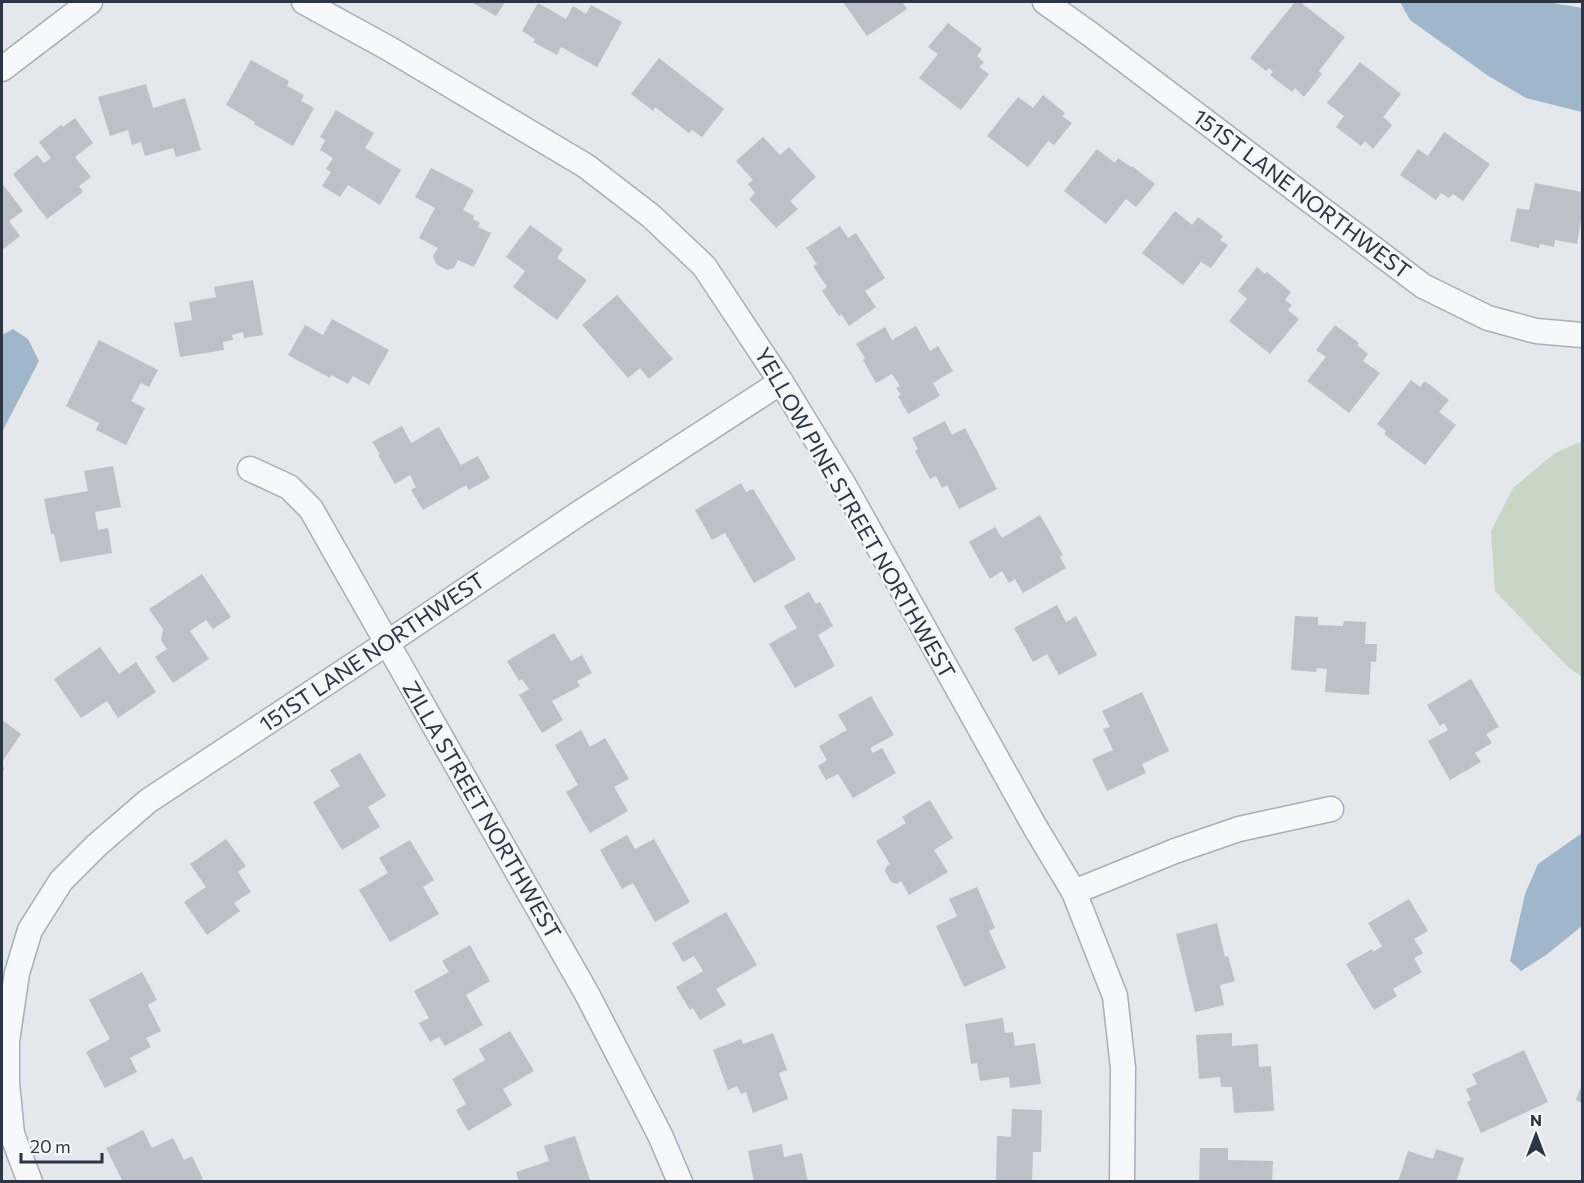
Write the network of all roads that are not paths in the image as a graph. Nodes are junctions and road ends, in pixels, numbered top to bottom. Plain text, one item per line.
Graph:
1 (90, 2) edge
2 (304, 2) edge
3 (1044, 2) edge
4 (2, 69) edge
5 (1582, 335) edge
6 (781, 382) junction
7 (250, 469) dead end
8 (387, 643) junction
9 (1331, 808) dead end
10 (1074, 892) junction
11 (30, 1182) edge
12 (680, 1182) edge
13 (1122, 1182) edge

1 - 4 street
2 - 6 street, YELLOW PINE STREET NORTHWEST
3 - 5 street, 151ST LANE NORTHWEST
6 - 8 street, 151ST LANE NORTHWEST
6 - 10 street, YELLOW PINE STREET NORTHWEST
7 - 8 street, ZILLA STREET NORTHWEST
8 - 11 street, 151ST LANE NORTHWEST
8 - 12 street, ZILLA STREET NORTHWEST
9 - 10 street
10 - 13 street, YELLOW PINE STREET NORTHWEST

